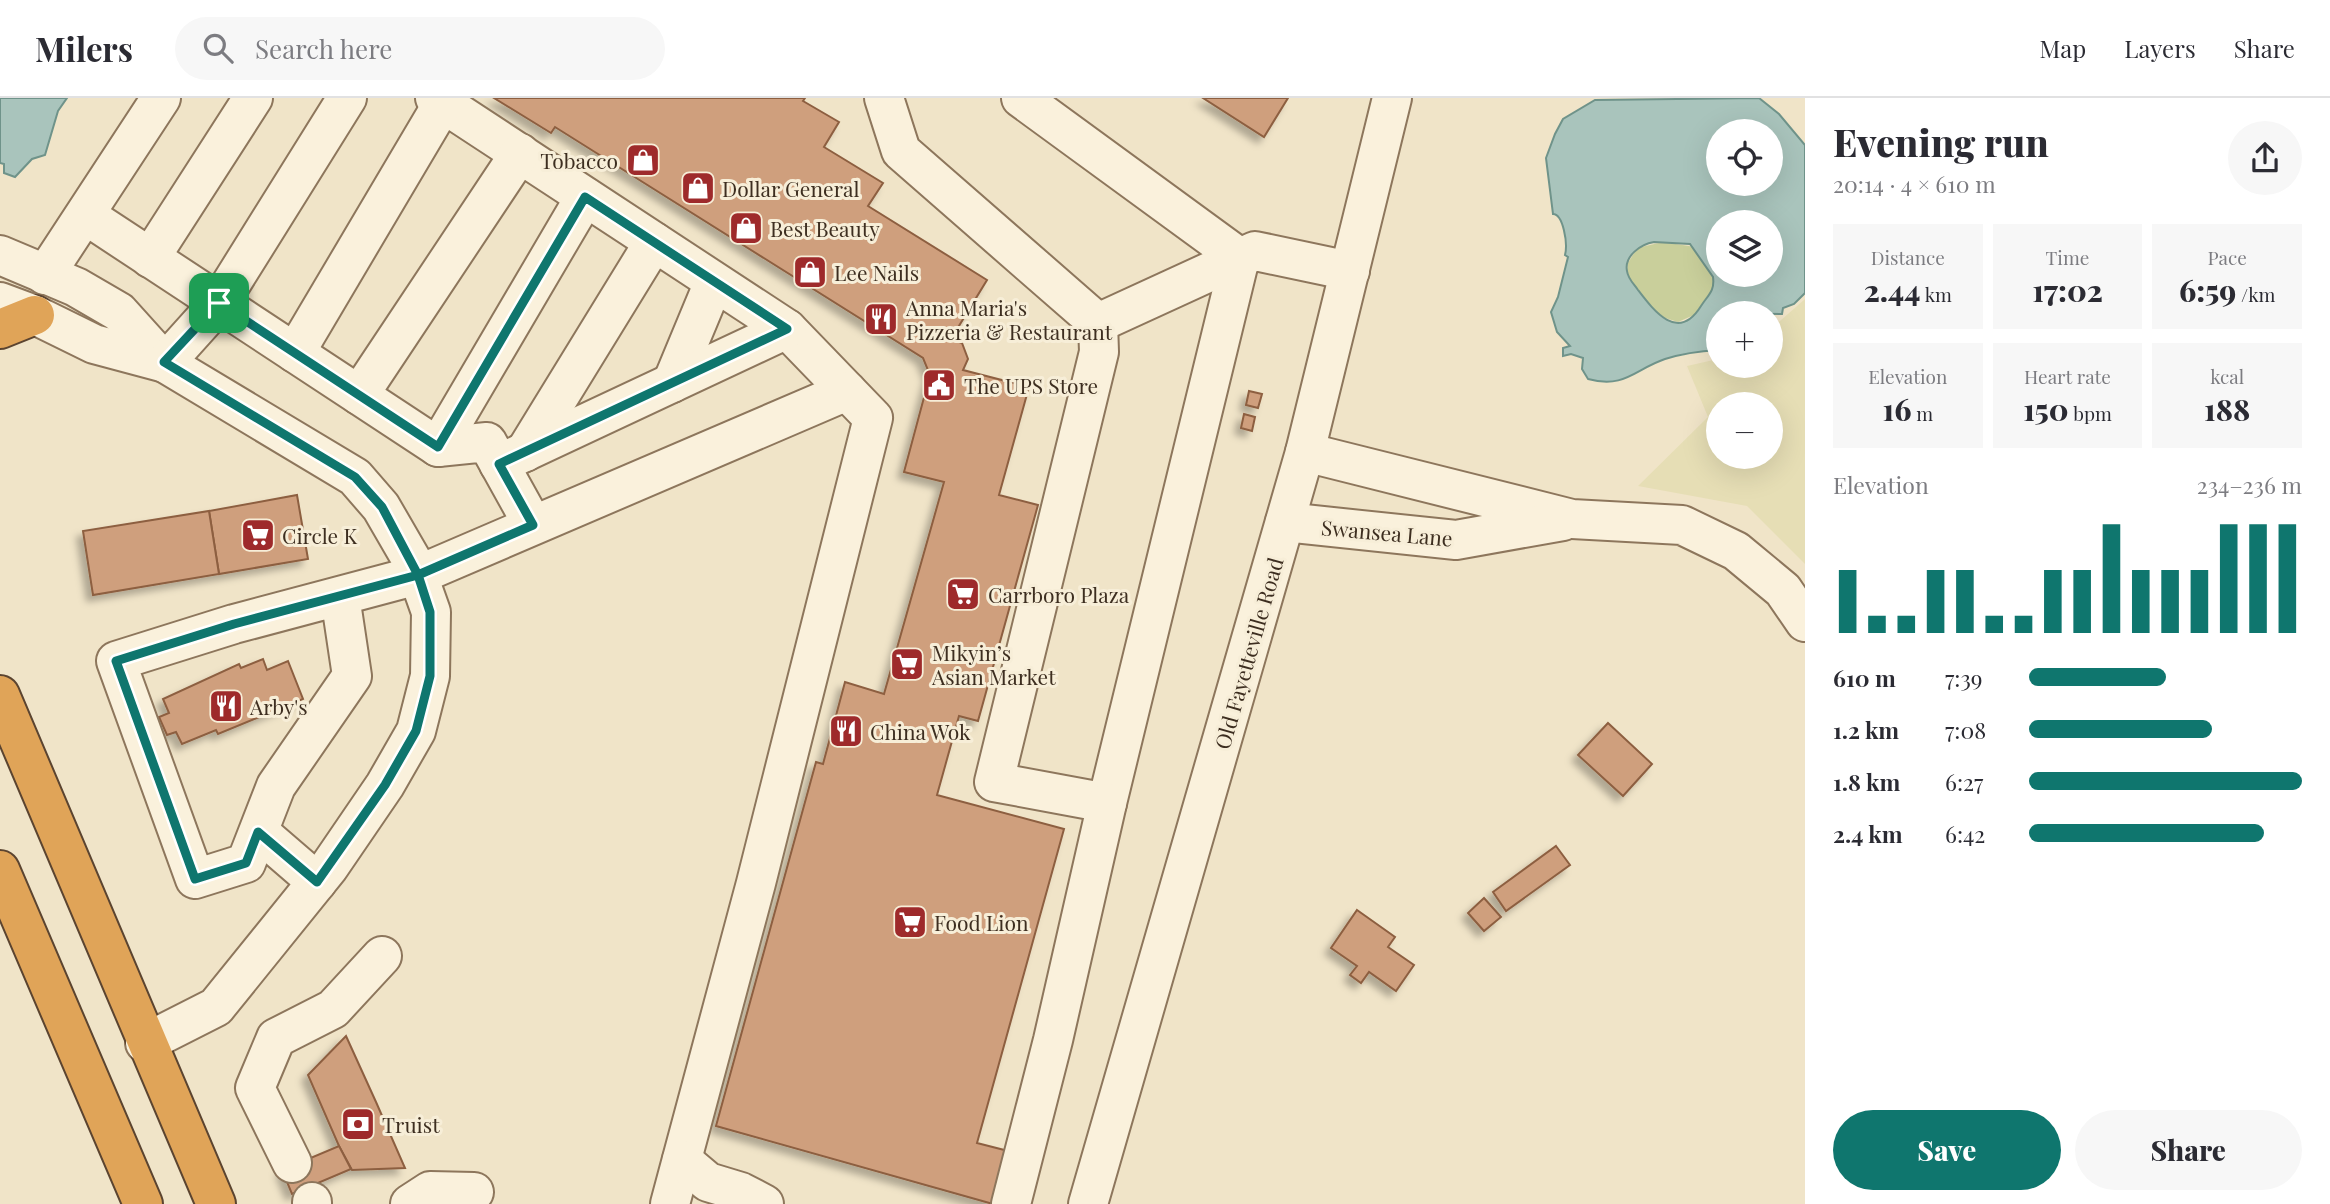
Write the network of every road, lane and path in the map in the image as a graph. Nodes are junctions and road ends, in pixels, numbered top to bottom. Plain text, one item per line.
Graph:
1 (161, 98) edge
2 (253, 98) edge
3 (346, 98) edge
4 (884, 98) edge
5 (1021, 98) edge
6 (1392, 98) edge
7 (439, 101) edge
8 (520, 153) junction
9 (585, 197) junction
10 (87, 216) junction
11 (654, 242) junction
12 (0, 255) edge
13 (150, 258) junction
14 (1240, 258) junction
15 (1350, 271) junction
16 (45, 275) junction
17 (714, 282) junction
18 (219, 303) junction
19 (17, 308) edge
20 (1098, 323) junction
21 (0, 329) edge
22 (787, 329) junction
23 (295, 353) junction
24 (164, 362) junction
25 (672, 383) junction
26 (847, 391) junction
27 (359, 395) junction
28 (438, 447) junction
29 (1305, 453) junction
30 (512, 458) junction
31 (1572, 519) junction
32 (1285, 522) junction
33 (533, 525) junction
34 (418, 575) junction
35 (340, 596) junction
36 (1805, 622) edge
37 (0, 695) edge
38 (1107, 803) junction
39 (258, 832) junction
40 (0, 870) edge
41 (317, 882) junction
42 (382, 956) dead end
43 (145, 1043) junction
44 (682, 1160) junction
45 (292, 1163) dead end
46 (462, 1192) dead end
47 (143, 1204) edge
48 (216, 1204) edge
49 (410, 1204) edge
50 (670, 1204) edge
51 (764, 1204) edge
52 (1011, 1204) edge
53 (1088, 1204) edge

1 - 10 street
2 - 13 street
3 - 18 street
4 - 20 street
5 - 14 street
6 - 15 street, Old Fayetteville Road
7 - 8 street
7 - 23 street
8 - 9 street
8 - 27 street
9 - 11 street
9 - 28 street
10 - 13 street
10 - 16 street
11 - 17 street
11 - 30 street
12 - 16 street
13 - 18 street
14 - 15 street
14 - 20 street
14 - 38 street
15 - 29 street, Old Fayetteville Road
16 - 24 street
17 - 22 street
17 - 25 street
18 - 23 street
18 - 24 street
19 - 21 highway
19 - 24 street
20 - 38 street
22 - 25 street
22 - 26 street
23 - 27 street
24 - 34 street
25 - 30 street
26 - 33 street
26 - 44 street
27 - 28 street
28 - 30 street
29 - 31 street, Swansea Lane
29 - 32 street, Old Fayetteville Road
30 - 33 street
31 - 32 street, Swansea Lane
31 - 36 street, Swansea Lane
32 - 53 street, Old Fayetteville Road
33 - 34 street
34 - 35 street
34 - 41 street
35 - 39 street
35 - 39 street
37 - 43 highway
38 - 52 street
39 - 41 street
40 - 47 highway
41 - 43 street
42 - 45 street
43 - 48 highway
44 - 50 street
44 - 51 street
46 - 49 street

